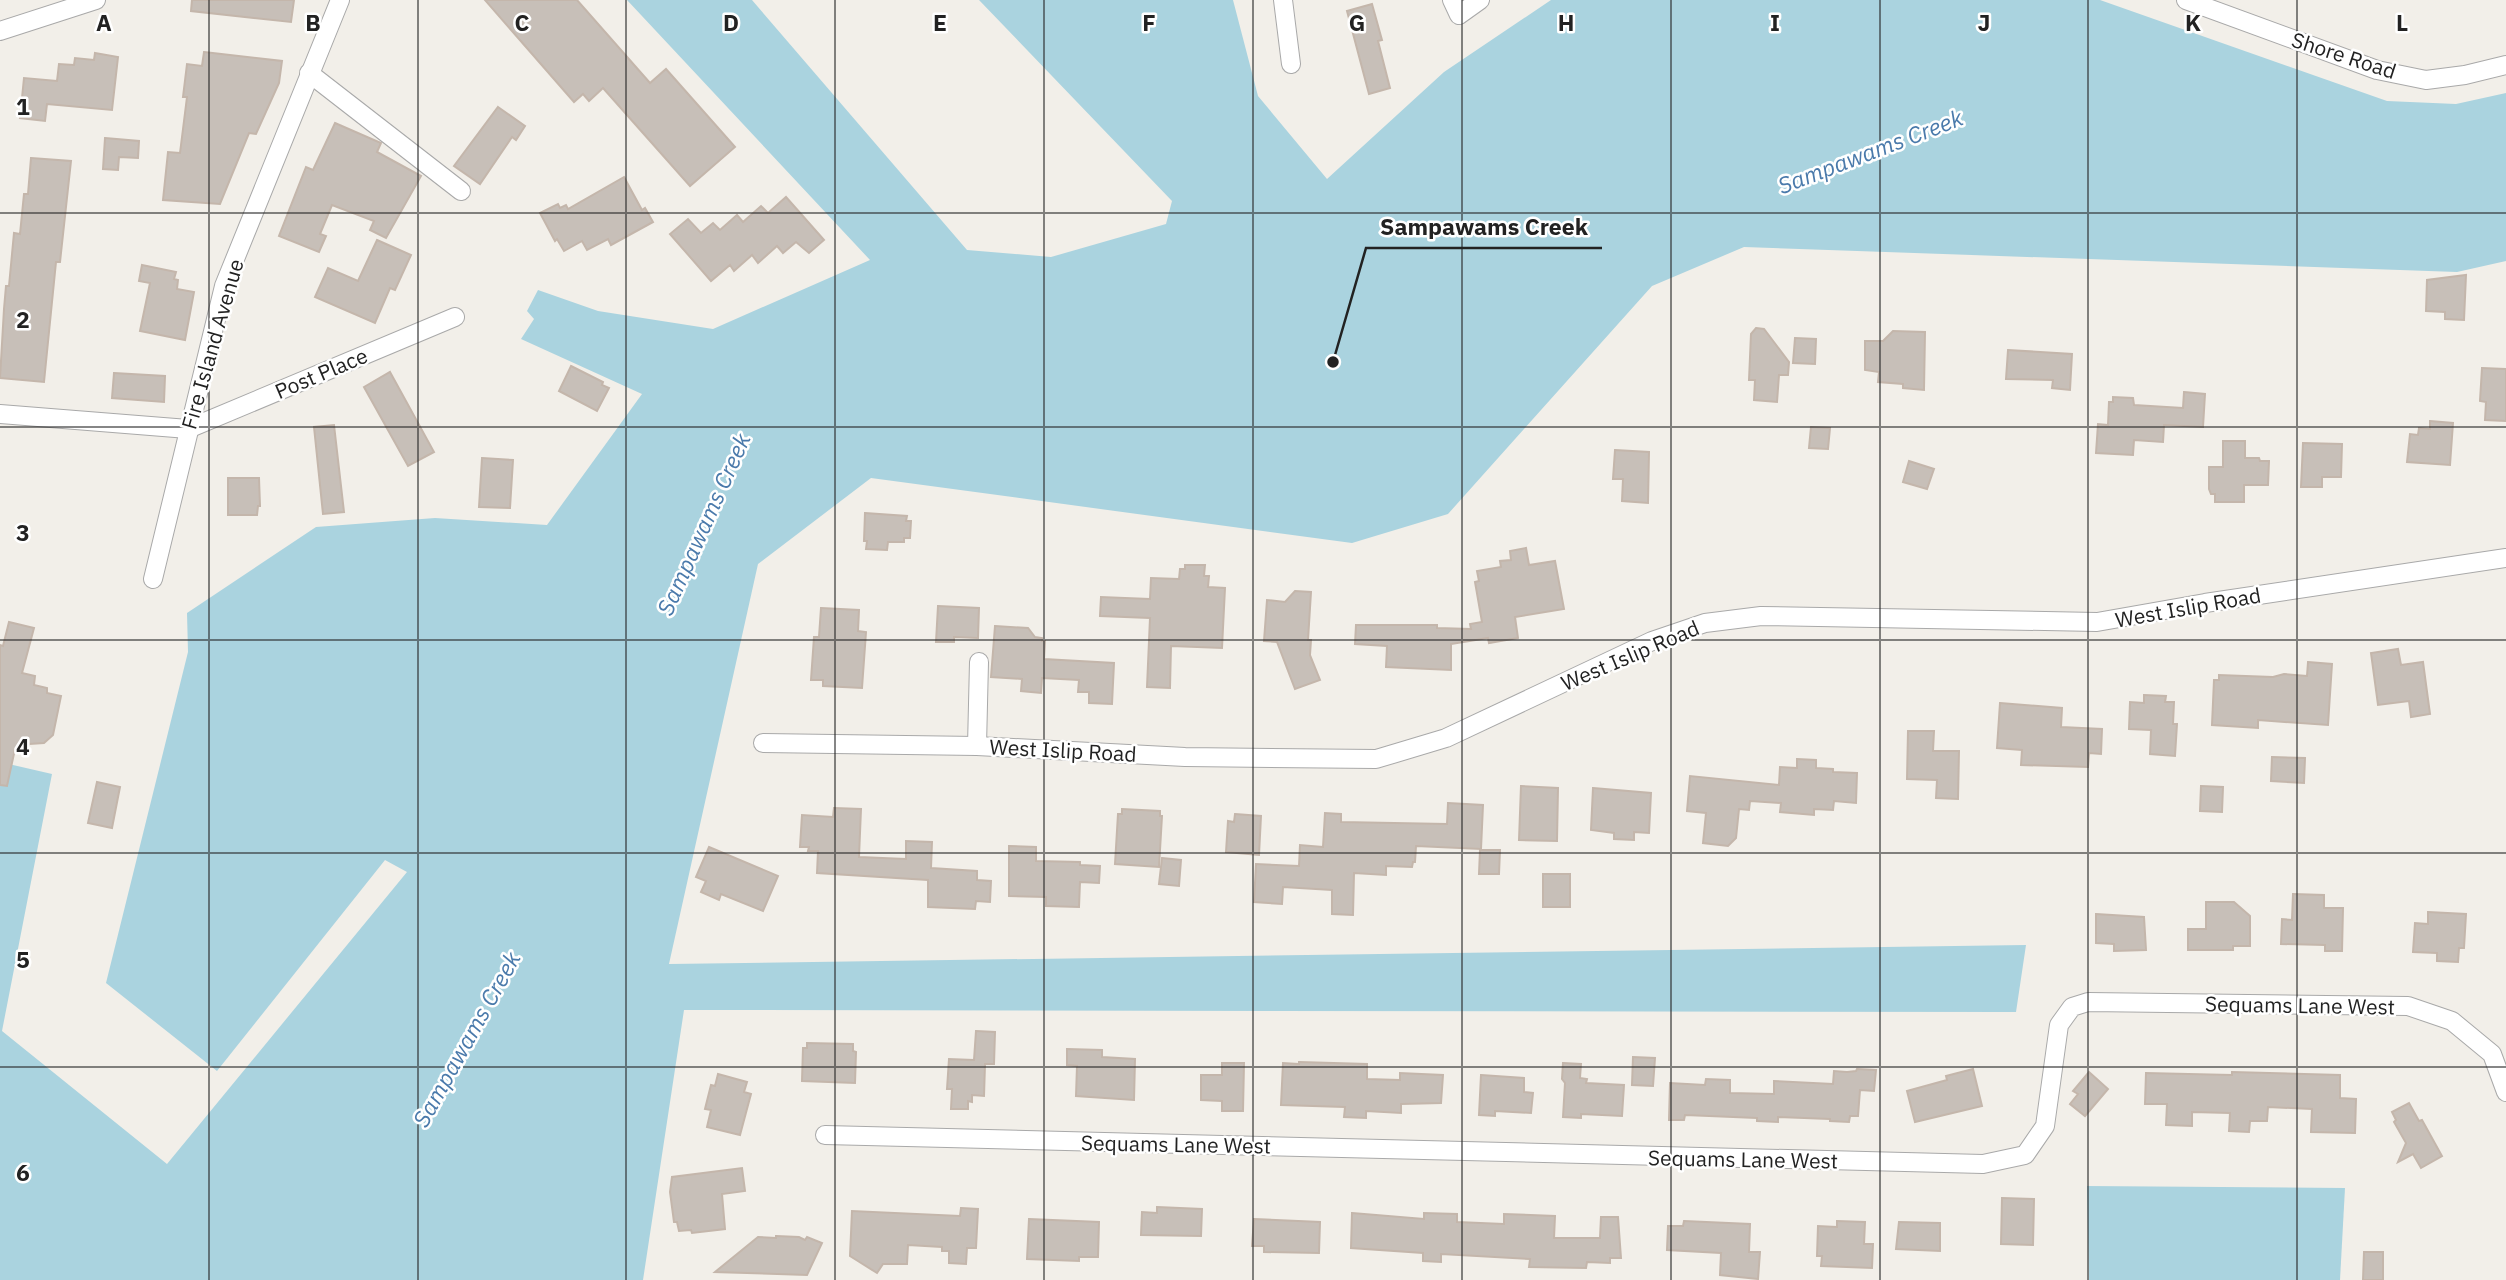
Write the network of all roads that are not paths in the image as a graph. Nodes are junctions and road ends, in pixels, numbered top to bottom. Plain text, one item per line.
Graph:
1 (96, 0) edge
2 (340, 0) edge
3 (1283, 0) edge
4 (1452, 0) edge
5 (1480, 0) edge
6 (2186, 0) edge
7 (0, 31) edge
8 (1291, 64) dead end
9 (2506, 65) edge
10 (309, 73) junction
11 (461, 191) dead end
12 (455, 317) dead end
13 (0, 414) edge
14 (188, 429) junction
15 (2506, 558) edge
16 (153, 579) dead end
17 (979, 663) dead end
18 (763, 743) dead end
19 (977, 746) junction
20 (2506, 1092) edge
21 (825, 1135) dead end

1 - 7 street
2 - 10 street, Fire Island Avenue
3 - 8 street
4 - 5 street
6 - 9 street, Shore Road
10 - 11 street
10 - 14 street, Fire Island Avenue
12 - 14 street, Post Place
13 - 14 street
14 - 16 street, Fire Island Avenue
15 - 19 street, West Islip Road
17 - 19 street
18 - 19 street, West Islip Road
20 - 21 street, Sequams Lane West

